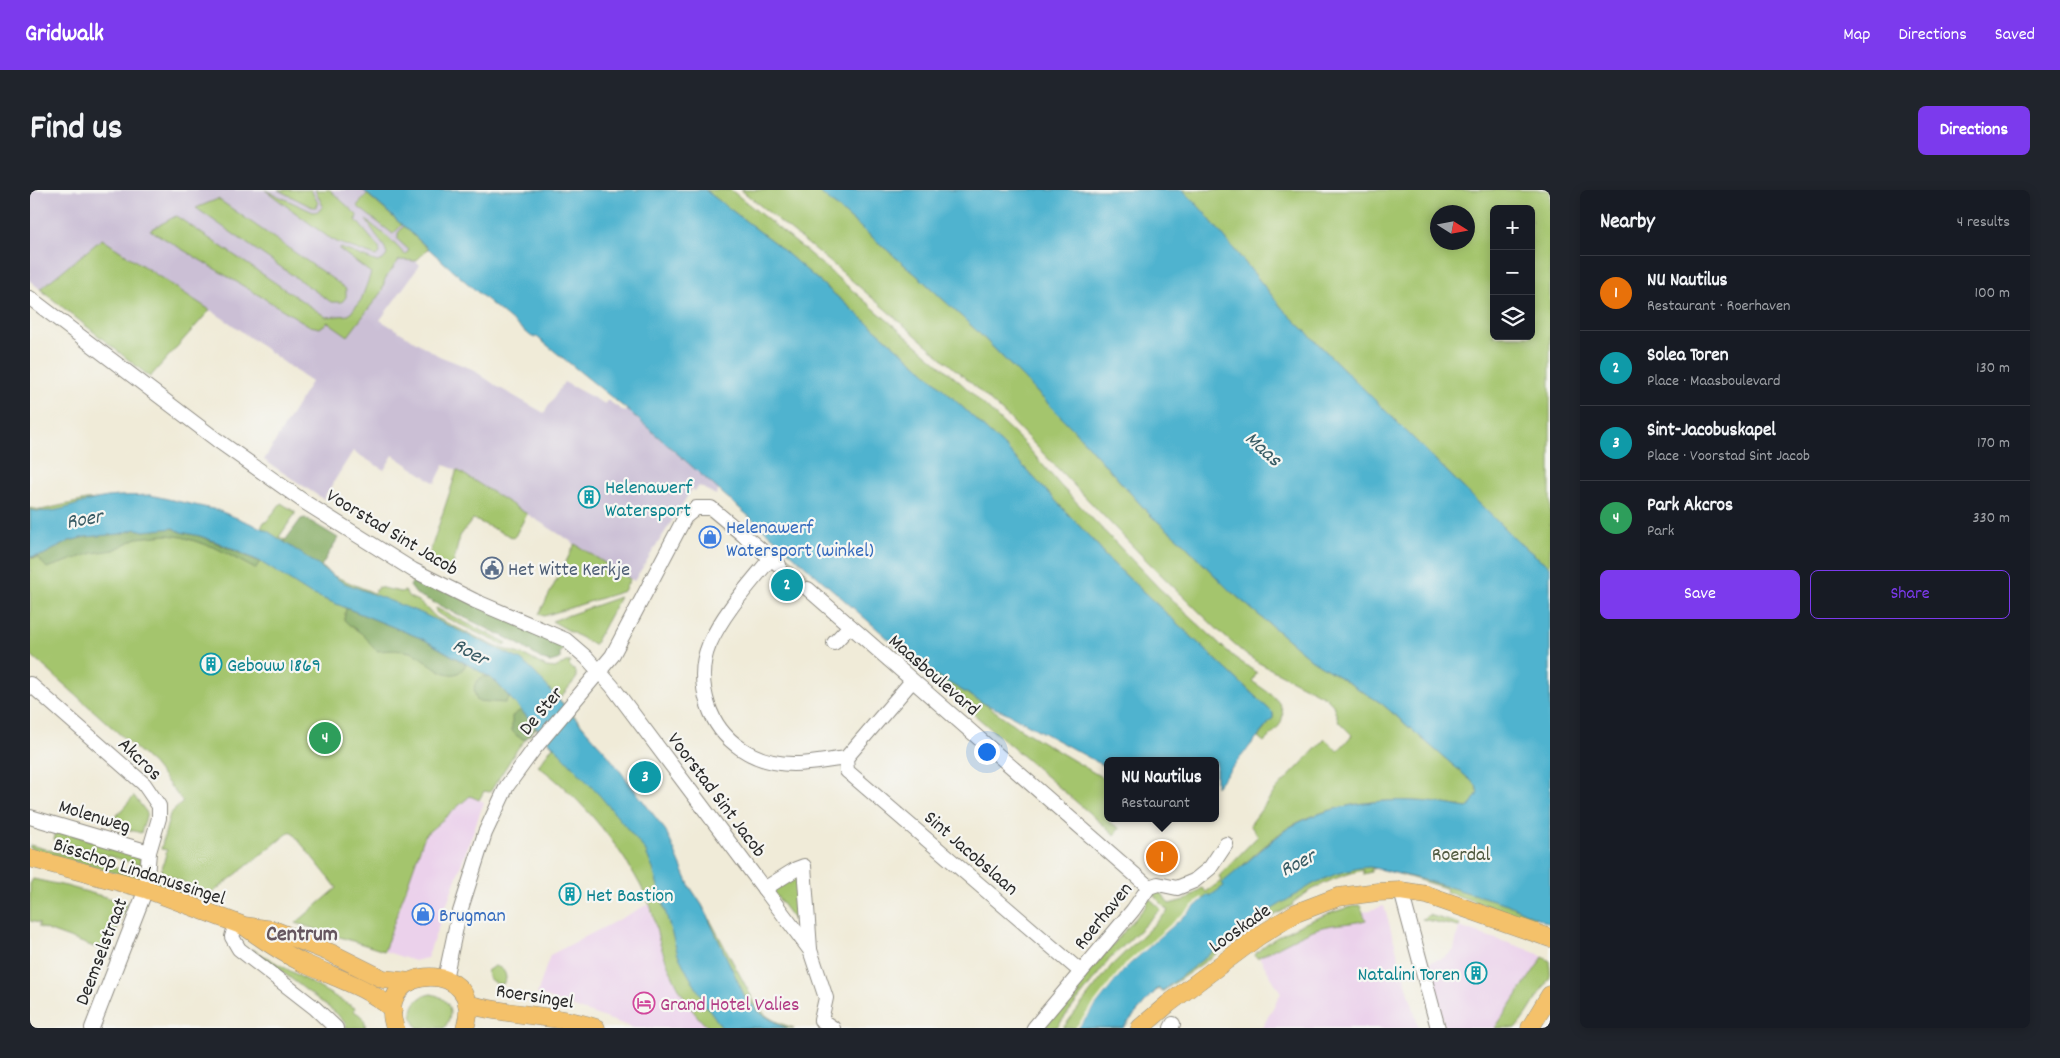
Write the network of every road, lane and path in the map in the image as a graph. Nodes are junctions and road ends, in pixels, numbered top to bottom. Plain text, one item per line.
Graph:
1 (30, 298) edge
2 (808, 589) tunnel mouth
3 (850, 626) junction
4 (834, 642) dead end
5 (599, 672) junction
6 (912, 681) junction
7 (30, 684) edge
8 (846, 758) junction
9 (30, 817) edge
10 (1226, 844) dead end
11 (149, 852) junction
12 (30, 858) edge
13 (1149, 887) junction
14 (764, 889) junction
15 (1401, 891) junction
16 (144, 895) junction
17 (240, 924) junction
18 (1550, 938) edge
19 (810, 950) junction
20 (1081, 972) junction
21 (445, 979) junction
22 (410, 982) junction
23 (1550, 996) edge
24 (467, 1004) junction
25 (393, 1010) junction
26 (1550, 1018) edge
27 (827, 1024) edge
28 (92, 1028) edge
29 (336, 1028) edge
30 (395, 1028) edge
31 (465, 1028) edge
32 (596, 1028) edge
33 (1034, 1028) edge
34 (1140, 1028) edge
35 (1438, 1028) edge
36 (1530, 1028) edge
37 (1545, 1028) edge

1 - 5 street, Voorstad Sint Jacob
2 - 3 street, Maasboulevard
3 - 4 street
3 - 6 street, Maasboulevard
5 - 8 street, De Ster
5 - 14 street, Voorstad Sint Jacob
5 - 21 street, De Ster
6 - 8 street
6 - 13 street, Maasboulevard
7 - 11 street, Akcros
8 - 20 street, Sint Jacobslaan
9 - 11 street, Molenweg
10 - 13 street, Roerhaven
11 - 16 street, Akcros
12 - 16 main road, Bisschop Lindanussingel
13 - 20 street, Roerhaven
14 - 19 street, Voorstad Sint Jacob
14 - 19 street, Voorstad Sint Jacob
15 - 18 main road, Looskade
15 - 34 main road, Looskade
15 - 35 street
16 - 17 main road, Bisschop Lindanussingel
16 - 28 street, Deemselstraat
17 - 22 main road, Bisschop Lindanussingel
17 - 25 main road, Bisschop Lindanussingel
17 - 29 street, Bisschop Lindanussingel
19 - 27 street, Voorstad Sint Jacob
20 - 33 street, Roerhaven
21 - 22 main road, Bisschop Lindanussingel
21 - 24 main road
22 - 25 main road
23 - 36 main road
24 - 31 main road
24 - 32 main road, Roersingel
25 - 30 main road
26 - 37 main road

